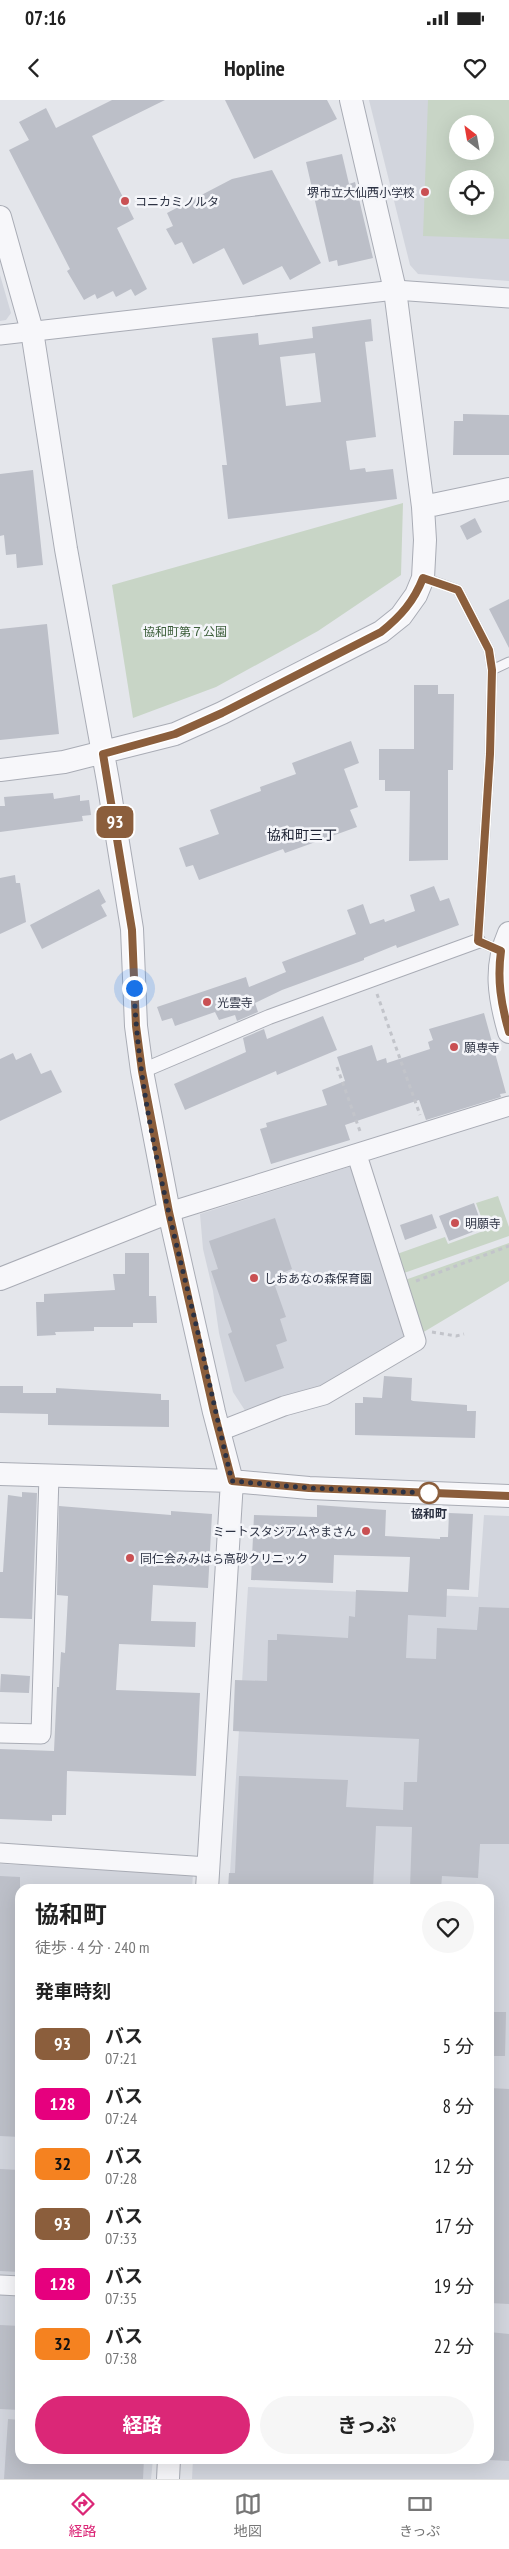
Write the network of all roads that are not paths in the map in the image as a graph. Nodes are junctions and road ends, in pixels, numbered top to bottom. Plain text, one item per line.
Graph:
1 (351, 100) edge
2 (0, 217) edge
3 (395, 290) junction
4 (509, 298) edge
5 (32, 332) junction
6 (0, 335) edge
7 (509, 489) edge
8 (423, 507) junction
9 (423, 578) junction
10 (509, 662) edge
11 (492, 670) junction
12 (103, 754) junction
13 (0, 770) edge
14 (478, 941) junction
15 (505, 942) edge
16 (509, 1032) edge
17 (142, 1071) junction
18 (509, 1106) edge
19 (362, 1153) junction
20 (169, 1212) junction
21 (0, 1278) edge
22 (220, 1431) junction
23 (0, 1474) edge
24 (49, 1476) junction
25 (232, 1481) junction
26 (509, 1496) edge
27 (0, 1733) edge
28 (0, 1853) edge
29 (208, 1867) junction
30 (207, 1884) edge
31 (0, 2285) edge
32 (15, 2286) edge
33 (169, 2464) edge
34 (168, 2479) edge

1 - 3 street
2 - 5 street
3 - 4 street
3 - 5 street
3 - 8 street
5 - 6 street
5 - 12 street
7 - 8 street
8 - 9 street
9 - 11 lane
9 - 12 street
10 - 11 lane
11 - 14 lane
12 - 13 street
12 - 17 street
14 - 15 lane
14 - 17 street
15 - 16 street
17 - 20 street
18 - 19 street
19 - 20 street
19 - 22 street
20 - 21 street
20 - 22 street
22 - 25 street
23 - 24 street
24 - 25 street
24 - 27 street
25 - 26 street
25 - 29 street
28 - 29 street
29 - 30 street
31 - 32 street
33 - 34 street

